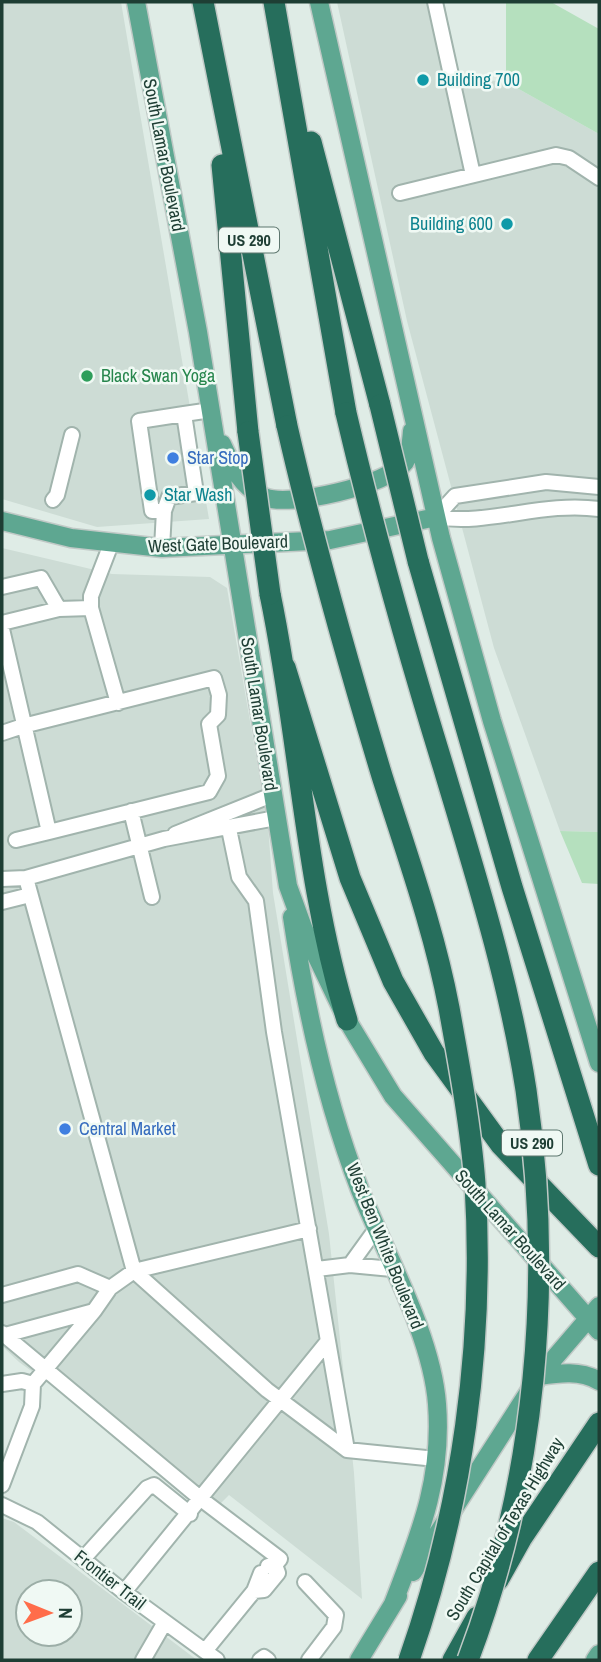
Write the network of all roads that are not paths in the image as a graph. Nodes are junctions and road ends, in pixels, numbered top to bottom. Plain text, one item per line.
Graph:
1 (136, 2) edge
2 (203, 2) edge
3 (274, 2) edge
4 (319, 2) edge
5 (435, 2) edge
6 (212, 55) junction
7 (284, 56) junction
8 (473, 174) junction
9 (599, 178) edge
10 (400, 193) dead end
11 (184, 414) junction
12 (212, 417) junction
13 (413, 420) junction
14 (72, 435) dead end
15 (599, 487) edge
16 (52, 500) dead end
17 (599, 509) edge
18 (164, 512) junction
19 (436, 517) junction
20 (2, 521) edge
21 (111, 544) junction
22 (231, 547) junction
23 (162, 548) junction
24 (2, 587) edge
25 (91, 608) junction
26 (59, 609) junction
27 (2, 626) edge
28 (285, 667) junction
29 (118, 702) junction
30 (23, 726) junction
31 (2, 733) edge
32 (272, 795) junction
33 (131, 811) junction
34 (276, 818) junction
35 (229, 829) junction
36 (49, 832) junction
37 (164, 839) junction
38 (16, 840) dead end
39 (139, 846) junction
40 (26, 878) junction
41 (2, 879) edge
42 (288, 887) junction
43 (30, 895) junction
44 (152, 897) dead end
45 (2, 902) edge
46 (347, 1020) junction
47 (599, 1060) edge
48 (599, 1165) edge
49 (309, 1228) junction
50 (376, 1229) junction
51 (599, 1247) edge
52 (350, 1265) junction
53 (317, 1269) junction
54 (392, 1269) junction
55 (134, 1271) junction
56 (110, 1288) junction
57 (2, 1295) edge
58 (94, 1311) junction
59 (596, 1318) edge
60 (3, 1334) edge
61 (328, 1341) junction
62 (45, 1369) junction
63 (539, 1376) junction
64 (599, 1381) edge
65 (2, 1384) edge
66 (33, 1384) junction
67 (281, 1401) junction
68 (599, 1423) edge
69 (347, 1450) junction
70 (436, 1459) junction
71 (2, 1485) edge
72 (201, 1499) junction
73 (2, 1505) edge
74 (190, 1514) junction
75 (83, 1559) junction
76 (599, 1572) edge
77 (305, 1582) dead end
78 (124, 1592) junction
79 (393, 1604) junction
80 (165, 1622) junction
81 (599, 1654) edge
82 (211, 1656) edge
83 (143, 1660) edge
84 (260, 1660) edge
85 (268, 1660) edge
86 (309, 1660) edge
87 (359, 1660) edge
88 (408, 1660) edge
89 (453, 1660) edge
90 (468, 1660) edge
91 (537, 1660) edge
92 (595, 1660) edge

1 - 12 main road, South Lamar Boulevard
2 - 6 highway, US 290
3 - 7 highway, US 290
4 - 13 main road
5 - 8 street
6 - 28 highway, bridge
6 - 88 highway, US 290, bridge
7 - 48 highway, bridge
7 - 90 highway, US 290, bridge
8 - 9 street
8 - 10 street
11 - 12 street
11 - 18 street
11 - 18 street
12 - 13 main road
12 - 22 main road, South Lamar Boulevard
13 - 19 main road
14 - 16 street
15 - 19 street, West Gate Boulevard
17 - 19 street, West Gate Boulevard
18 - 23 street
19 - 22 main road, West Gate Boulevard
19 - 47 main road
20 - 21 main road, West Gate Boulevard
21 - 23 main road, West Gate Boulevard
21 - 25 street
22 - 23 main road, West Gate Boulevard
22 - 32 main road, South Lamar Boulevard
24 - 26 street
25 - 26 street
25 - 29 street
26 - 27 street
27 - 30 street
28 - 46 highway
28 - 51 highway
29 - 30 street
29 - 33 street
30 - 31 street
30 - 36 street
32 - 34 main road, South Lamar Boulevard
32 - 37 street
33 - 36 street
33 - 39 street
34 - 35 street
34 - 42 main road, South Lamar Boulevard
35 - 37 street
35 - 49 street
36 - 38 street
37 - 39 street
39 - 40 street
39 - 44 street
40 - 41 street
40 - 43 street
42 - 46 main road, South Lamar Boulevard
42 - 50 main road, West Ben White Boulevard
43 - 45 street
43 - 55 street
46 - 59 main road, South Lamar Boulevard
49 - 53 street
49 - 55 street
50 - 52 street
50 - 54 main road, West Ben White Boulevard
52 - 53 street
52 - 54 street
53 - 61 street
54 - 70 main road, West Ben White Boulevard
55 - 56 street
55 - 67 street
56 - 57 street
56 - 58 street
58 - 60 street
58 - 62 street
59 - 63 main road, West Ben White Boulevard
60 - 62 street
61 - 67 street
61 - 69 street
62 - 66 street
62 - 72 street
63 - 64 main road
63 - 79 main road, West Ben White Boulevard
65 - 66 street
66 - 71 street
67 - 69 street
67 - 72 street
68 - 89 highway, South Capital of Texas Highway, bridge
69 - 70 street
70 - 79 main road, West Ben White Boulevard
72 - 74 street
72 - 82 street
73 - 75 street, Frontier Trail
74 - 75 street
74 - 78 street
75 - 78 street, Frontier Trail
76 - 91 highway
77 - 86 street
78 - 80 street, Frontier Trail
79 - 87 main road, West Ben White Boulevard
80 - 82 street, Frontier Trail
80 - 83 street
81 - 92 main road
84 - 85 street

